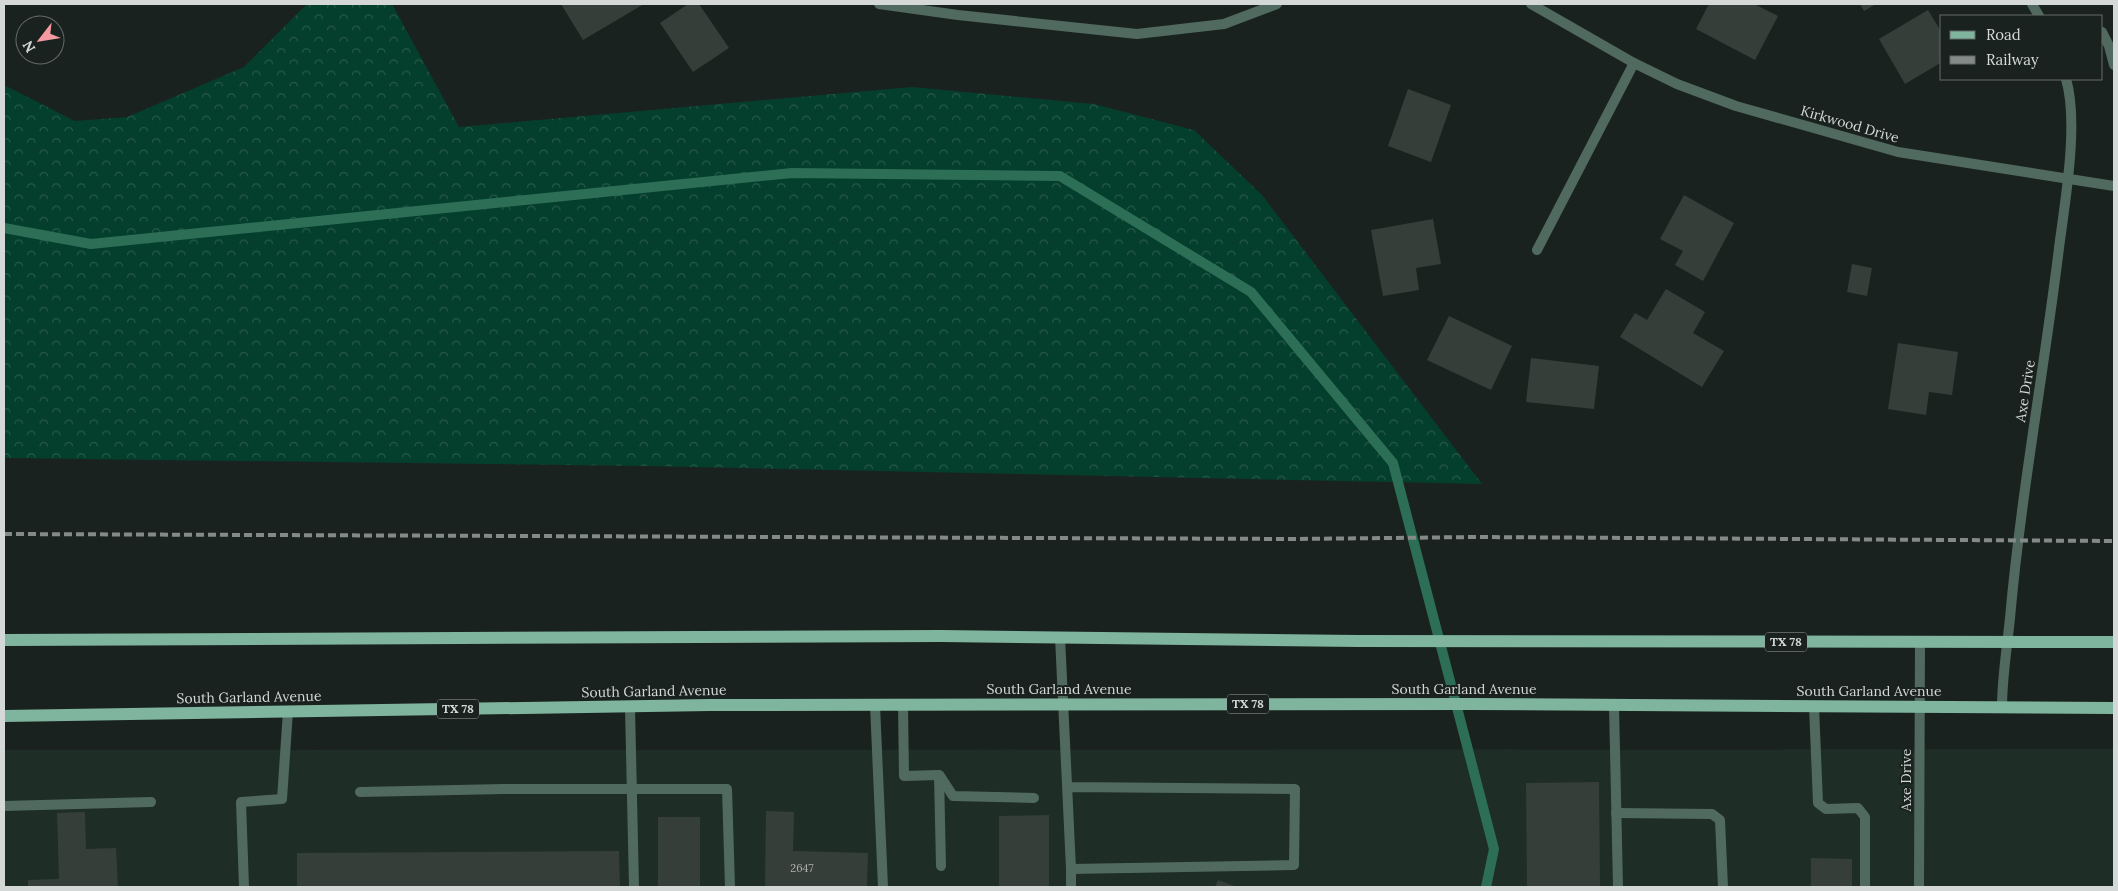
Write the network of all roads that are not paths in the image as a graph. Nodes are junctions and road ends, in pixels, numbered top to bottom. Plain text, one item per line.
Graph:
1 (879, 4) edge
2 (1277, 4) edge
3 (1531, 4) edge
4 (2032, 4) edge
5 (2038, 15) edge
6 (2103, 34) edge
7 (1634, 63) junction
8 (2114, 65) edge
9 (2066, 80) edge
10 (2068, 180) junction
11 (2114, 186) edge
12 (1537, 250) dead end
13 (1060, 637) junction
14 (4, 640) edge
15 (1920, 642) junction
16 (2008, 642) junction
17 (2114, 642) edge
18 (1062, 704) junction
19 (875, 705) junction
20 (902, 705) junction
21 (1614, 705) junction
22 (1814, 706) junction
23 (1920, 706) junction
24 (630, 707) junction
25 (2002, 708) junction
26 (2114, 708) edge
27 (288, 711) junction
28 (4, 716) edge
29 (940, 775) junction
30 (1067, 787) junction
31 (633, 790) junction
32 (360, 792) dead end
33 (1034, 798) dead end
34 (151, 802) dead end
35 (4, 806) edge
36 (1616, 813) junction
37 (941, 866) dead end
38 (1071, 869) junction
39 (244, 887) edge
40 (634, 887) edge
41 (730, 887) edge
42 (884, 887) edge
43 (1071, 887) edge
44 (1618, 887) edge
45 (1723, 887) edge
46 (1865, 887) edge
47 (1919, 887) edge

1 - 2 street
3 - 7 street, Kirkwood Drive
4 - 5 street
6 - 8 street
7 - 10 street, Kirkwood Drive
7 - 12 street
9 - 10 street, Axe Drive
10 - 11 street, Kirkwood Drive
10 - 16 street, Axe Drive
13 - 14 main road, TX 78
13 - 15 main road, TX 78
13 - 18 street
15 - 16 main road, TX 78
15 - 23 street, Axe Drive
16 - 17 main road, TX 78
16 - 25 street, Axe Drive
18 - 20 main road, South Garland Avenue / TX 78
18 - 21 main road, South Garland Avenue / TX 78
18 - 30 street
19 - 20 main road, South Garland Avenue / TX 78
19 - 24 main road, South Garland Avenue / TX 78
19 - 42 street
20 - 29 street
21 - 22 main road, South Garland Avenue / TX 78
21 - 36 street
22 - 23 main road, South Garland Avenue / TX 78
22 - 46 street
23 - 25 main road, South Garland Avenue / TX 78
23 - 47 street, Axe Drive
24 - 27 main road, South Garland Avenue / TX 78
24 - 31 street
25 - 26 main road, South Garland Avenue / TX 78
27 - 28 main road, South Garland Avenue / TX 78
27 - 39 street
29 - 33 street
29 - 37 street
30 - 38 street
30 - 38 street
31 - 32 street
31 - 40 street
31 - 41 street
34 - 35 street
36 - 44 street
36 - 45 street
38 - 43 street

